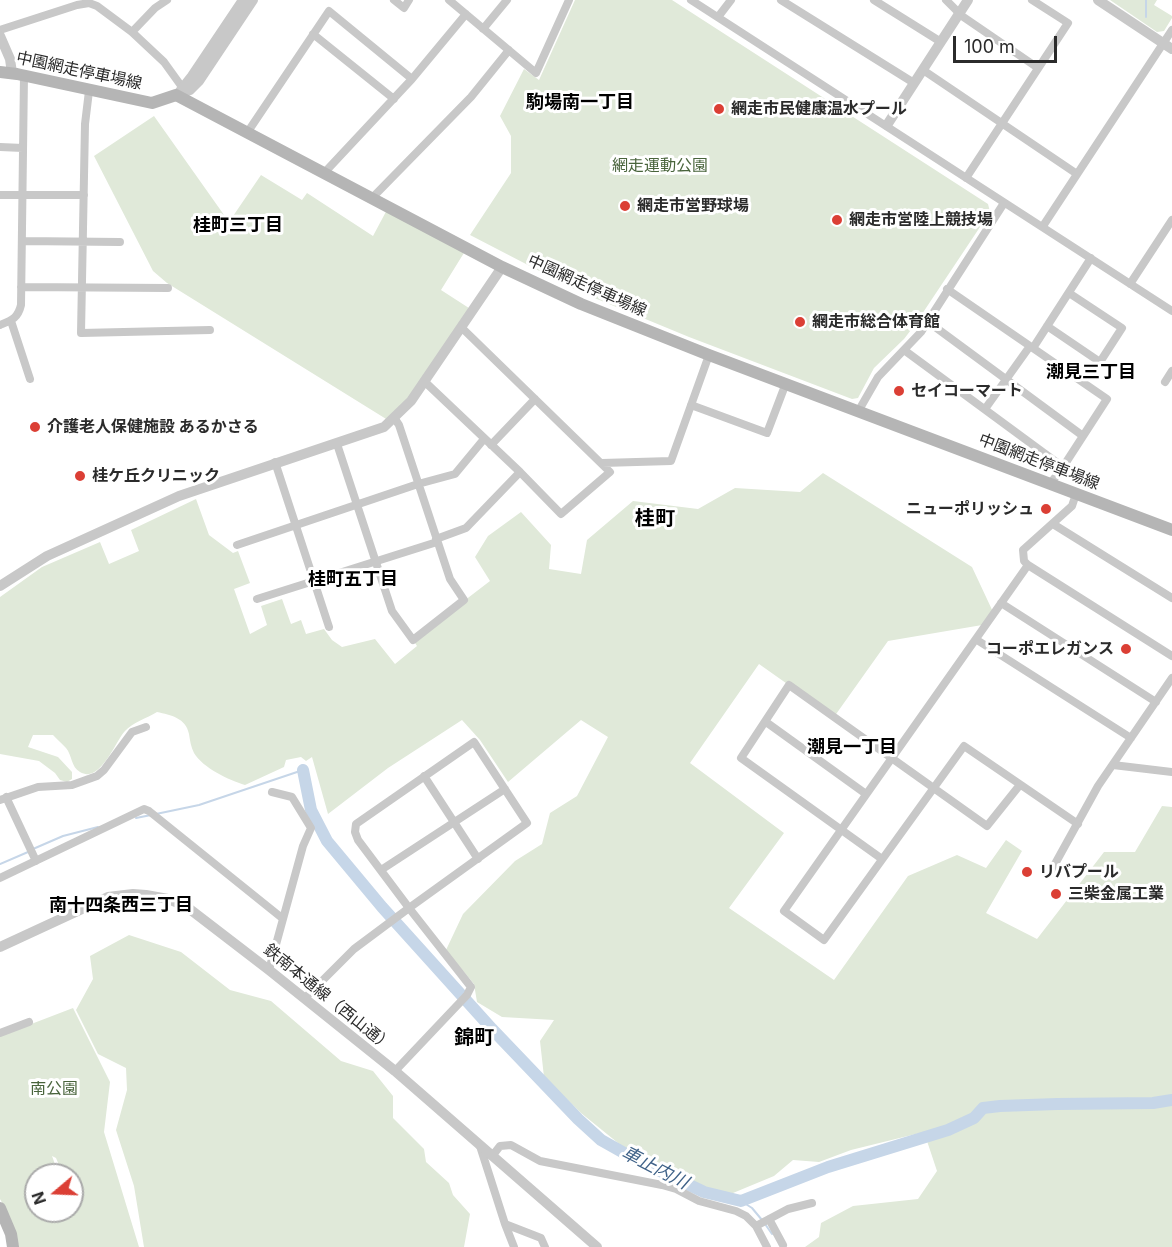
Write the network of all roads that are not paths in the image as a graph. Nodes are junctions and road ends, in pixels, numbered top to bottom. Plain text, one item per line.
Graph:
1 (167, 0) edge
2 (243, 0) edge
3 (253, 0) edge
4 (394, 0) edge
5 (409, 0) edge
6 (449, 0) edge
7 (507, 0) edge
8 (570, 0) edge
9 (692, 0) edge
10 (731, 0) edge
11 (781, 0) edge
12 (874, 0) edge
13 (946, 0) edge
14 (968, 0) edge
15 (1032, 0) edge
16 (1098, 0) edge
17 (466, 14) junction
18 (959, 14) junction
19 (718, 18) junction
20 (483, 29) junction
21 (0, 30) edge
22 (1172, 30) edge
23 (132, 32) junction
24 (314, 34) junction
25 (0, 36) edge
26 (941, 42) junction
27 (1168, 46) edge
28 (508, 50) junction
29 (1038, 68) junction
30 (923, 70) junction
31 (12, 74) edge
32 (412, 79) junction
33 (914, 83) junction
34 (89, 91) junction
35 (179, 91) junction
36 (394, 99) junction
37 (1001, 123) junction
38 (887, 125) junction
39 (247, 133) junction
40 (0, 147) edge
41 (23, 148) junction
42 (325, 172) junction
43 (1077, 174) junction
44 (966, 178) junction
45 (0, 195) edge
46 (22, 195) junction
47 (84, 195) junction
48 (373, 197) junction
49 (1004, 203) junction
50 (1172, 220) edge
51 (1042, 226) junction
52 (22, 241) junction
53 (84, 242) junction
54 (120, 242) dead end
55 (1091, 258) junction
56 (502, 267) junction
57 (1130, 284) junction
58 (21, 287) junction
59 (83, 288) junction
60 (168, 288) dead end
61 (947, 289) junction
62 (1069, 293) junction
63 (1172, 311) edge
64 (11, 321) junction
65 (927, 321) junction
66 (0, 325) edge
67 (1047, 326) junction
68 (460, 327) junction
69 (210, 330) dead end
70 (1031, 347) junction
71 (904, 350) junction
72 (709, 355) junction
73 (1172, 371) edge
74 (30, 379) dead end
75 (1007, 379) junction
76 (424, 381) junction
77 (1165, 382) dead end
78 (786, 383) junction
79 (535, 399) junction
80 (692, 405) junction
81 (985, 409) junction
82 (859, 410) junction
83 (395, 419) junction
84 (1083, 436) junction
85 (488, 442) junction
86 (337, 444) junction
87 (275, 462) junction
88 (602, 463) junction
89 (1064, 467) junction
90 (520, 472) junction
91 (418, 484) junction
92 (1050, 484) junction
93 (1076, 494) junction
94 (357, 505) junction
95 (1053, 524) junction
96 (296, 525) junction
97 (1172, 530) edge
98 (437, 541) junction
99 (237, 545) dead end
100 (375, 562) junction
101 (1028, 565) junction
102 (314, 581) junction
103 (0, 586) edge
104 (1172, 598) edge
105 (257, 599) dead end
106 (1001, 603) junction
107 (329, 627) dead end
108 (977, 640) junction
109 (1172, 656) edge
110 (1172, 678) edge
111 (1169, 689) edge
112 (1156, 702) junction
113 (766, 722) junction
114 (146, 727) dead end
115 (1131, 738) junction
116 (892, 758) junction
117 (1113, 765) junction
118 (1172, 772) edge
119 (424, 776) junction
120 (1019, 786) junction
121 (933, 788) junction
122 (505, 789) junction
123 (272, 792) dead end
124 (867, 794) junction
125 (3, 798) edge
126 (454, 822) junction
127 (1078, 824) junction
128 (841, 830) junction
129 (478, 859) junction
130 (882, 859) junction
131 (36, 861) junction
132 (381, 870) junction
133 (1050, 873) dead end
134 (0, 878) edge
135 (409, 908) junction
136 (282, 918) junction
137 (0, 947) edge
138 (269, 970) junction
139 (305, 998) junction
140 (29, 1022) dead end
141 (0, 1033) edge
142 (395, 1071) junction
143 (480, 1146) junction
144 (493, 1155) junction
145 (812, 1203) dead end
146 (0, 1208) edge
147 (763, 1222) junction
148 (505, 1224) junction
149 (783, 1245) dead end
150 (13, 1247) edge
151 (514, 1247) edge
152 (545, 1247) edge
153 (597, 1247) edge
154 (767, 1247) edge

1 - 23 street
2 - 35 street
3 - 35 street
4 - 5 street
6 - 17 street
7 - 20 street
8 - 28 street
9 - 19 street
10 - 19 street
11 - 33 street
12 - 26 street
13 - 18 street
14 - 18 street
15 - 29 street
16 - 27 street
17 - 20 street
17 - 32 street
18 - 26 street
18 - 29 street
19 - 38 street
20 - 28 street
21 - 23 street
22 - 27 street
23 - 35 street
24 - 32 street
24 - 36 street
24 - 39 street
25 - 31 street
26 - 30 street
27 - 43 street
28 - 48 street
29 - 37 street
30 - 33 street
30 - 37 street
31 - 34 main road, 中園網走停車場線
31 - 41 street
32 - 36 street
33 - 38 street
34 - 35 main road, 中園網走停車場線
34 - 47 street
35 - 39 main road, 中園網走停車場線
36 - 42 street
37 - 43 street
37 - 44 street
38 - 44 street
39 - 42 main road, 中園網走停車場線
40 - 41 street
41 - 46 street
42 - 48 main road, 中園網走停車場線
43 - 51 street
44 - 49 street
45 - 46 street
46 - 47 street
46 - 52 street
47 - 53 street
48 - 56 main road, 中園網走停車場線
49 - 51 street
49 - 61 street
50 - 57 street
51 - 55 street
52 - 53 street
52 - 58 street
53 - 54 street
53 - 59 street
55 - 57 street
55 - 62 street
56 - 68 street
56 - 72 main road, 中園網走停車場線
57 - 63 street
58 - 59 street
58 - 64 street
59 - 60 street
59 - 69 street
61 - 65 street
61 - 70 street
62 - 67 street
62 - 67 street
64 - 66 street
64 - 74 street
65 - 71 street
65 - 75 street
67 - 70 street
68 - 76 street
68 - 79 street
70 - 75 street
70 - 84 street
71 - 81 street
71 - 82 street
72 - 78 main road, 中園網走停車場線
72 - 80 street
73 - 77 street
75 - 81 street
75 - 84 street
76 - 83 street
76 - 85 street
78 - 80 street
78 - 82 main road, 中園網走停車場線
79 - 85 street
79 - 88 street
80 - 88 street
81 - 89 street
82 - 92 main road, 中園網走停車場線
83 - 86 street
83 - 91 street
84 - 89 street
85 - 90 street
85 - 91 street
86 - 87 street
86 - 94 street
87 - 96 street
87 - 103 street
88 - 90 street
89 - 92 street
90 - 98 street
91 - 94 street
91 - 98 street
92 - 93 main road, 中園網走停車場線
93 - 95 street
93 - 97 main road, 中園網走停車場線
94 - 96 street
94 - 100 street
95 - 101 street
95 - 104 street
96 - 99 street
96 - 102 street
98 - 100 street
98 - 100 street
100 - 102 street
101 - 106 street
101 - 109 street
102 - 105 street
102 - 107 street
106 - 108 street
106 - 112 street
108 - 115 street
108 - 116 street
110 - 111 street
111 - 112 street
112 - 115 street
113 - 116 street
113 - 124 street
113 - 128 street
114 - 125 street
115 - 117 street
116 - 121 street
116 - 124 street
117 - 118 street
117 - 127 street
119 - 122 street
119 - 126 street
119 - 132 street
120 - 121 street
120 - 121 street
120 - 127 street
121 - 130 street
122 - 126 street
122 - 129 street
123 - 136 street
124 - 128 street
125 - 131 street
126 - 129 street
126 - 132 street
127 - 133 street
128 - 130 street
128 - 130 street
129 - 135 street
131 - 134 street
131 - 136 street
132 - 135 street
135 - 139 street
135 - 142 street
136 - 138 street
137 - 138 street, 鉄南本通線（西山通）
138 - 139 street, 鉄南本通線（西山通）
139 - 142 street, 鉄南本通線（西山通）
140 - 141 street
142 - 143 street, 鉄南本通線（西山通）
143 - 144 street, 鉄南本通線（西山通）
143 - 148 street
144 - 147 street
144 - 153 street, 鉄南本通線（西山通）
145 - 147 street
146 - 150 main road
147 - 149 street
147 - 154 street
148 - 151 street
148 - 152 street

